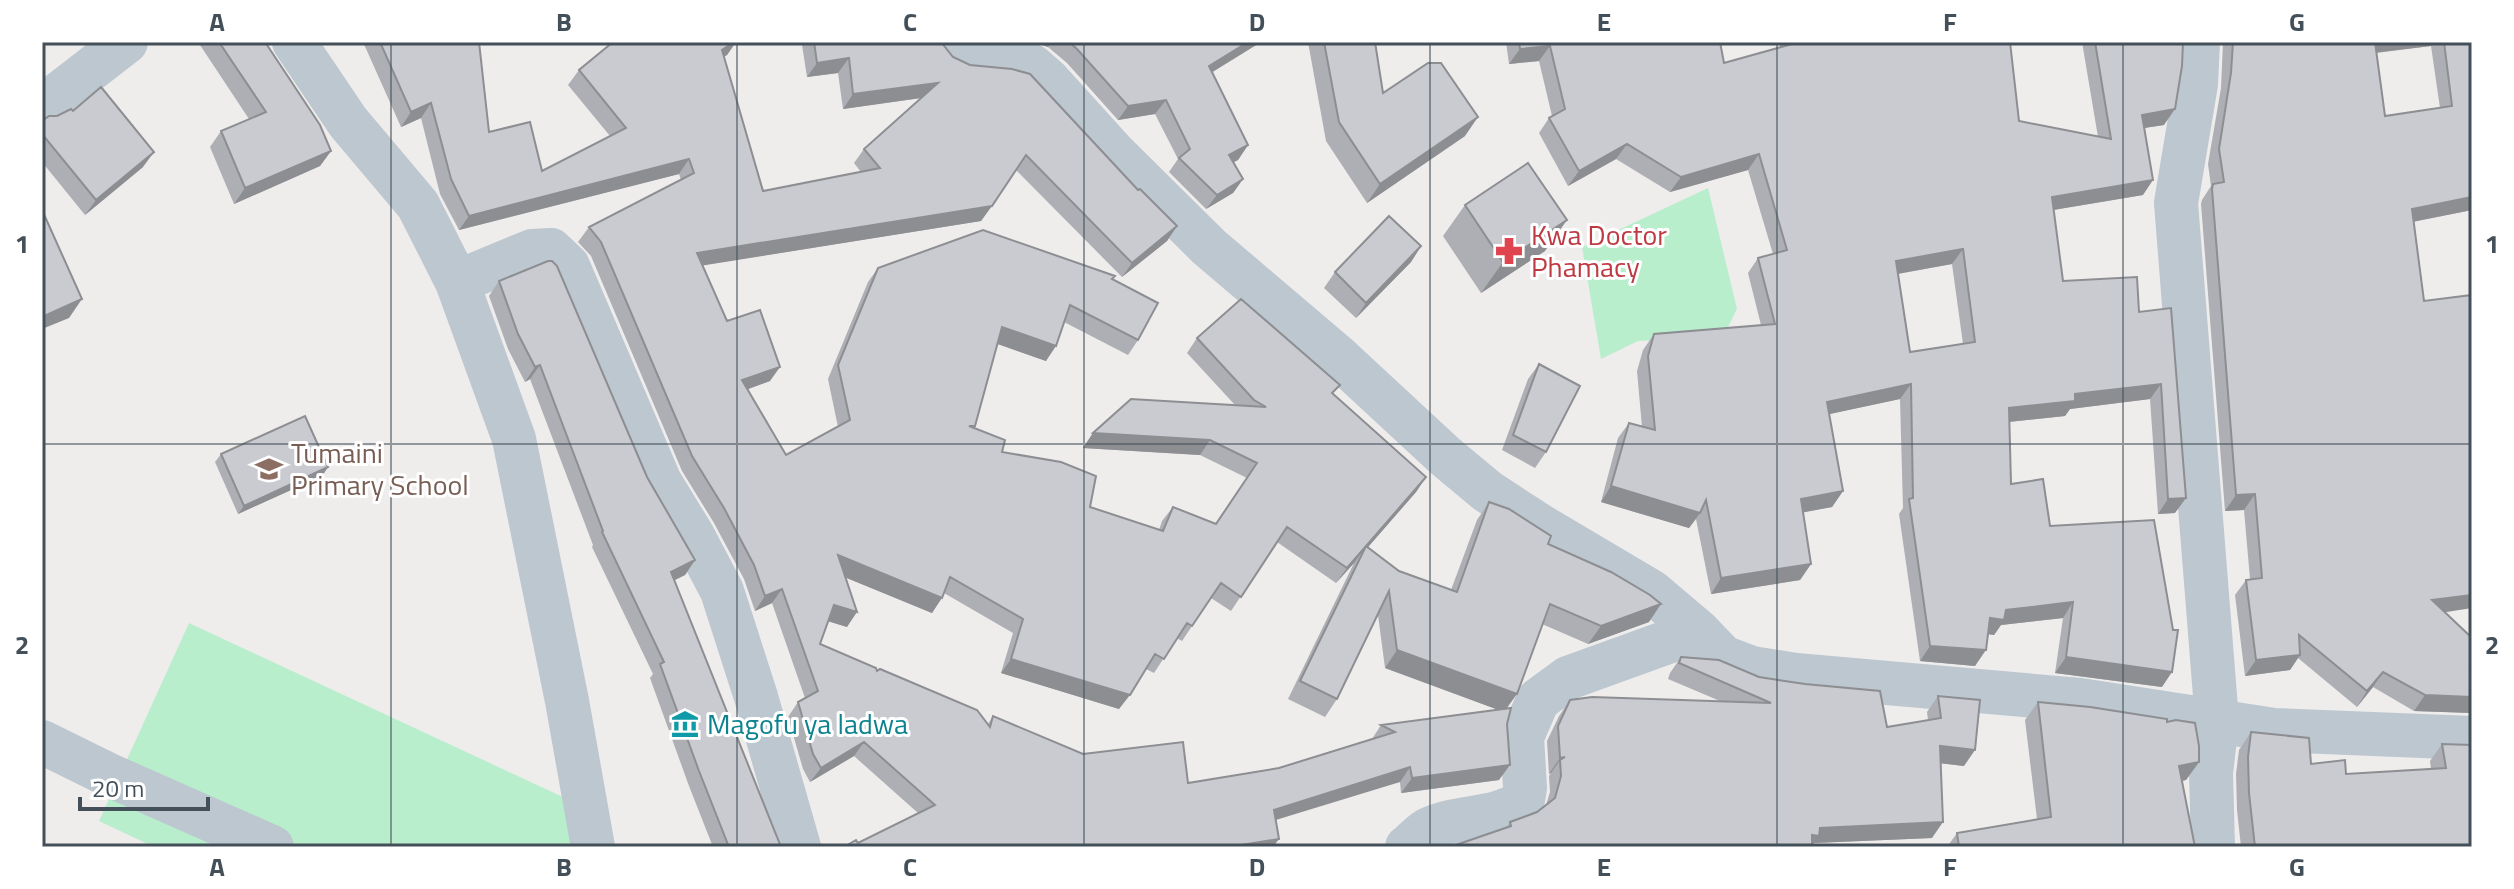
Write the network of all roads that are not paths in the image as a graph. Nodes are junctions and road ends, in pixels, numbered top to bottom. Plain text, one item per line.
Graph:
1 (126, 42) edge
2 (294, 42) edge
3 (951, 42) edge
4 (2198, 42) edge
5 (42, 107) edge
6 (457, 282) junction
7 (1698, 631) junction
8 (2217, 721) junction
9 (2472, 738) edge
10 (42, 742) edge
11 (272, 847) edge
12 (593, 847) edge
13 (799, 847) edge
14 (1407, 847) edge
15 (2213, 847) edge

1 - 5 street
2 - 6 street
3 - 7 street
4 - 8 street
6 - 12 street
6 - 13 street
7 - 8 street
7 - 14 street
8 - 9 street
8 - 15 street
10 - 11 street

